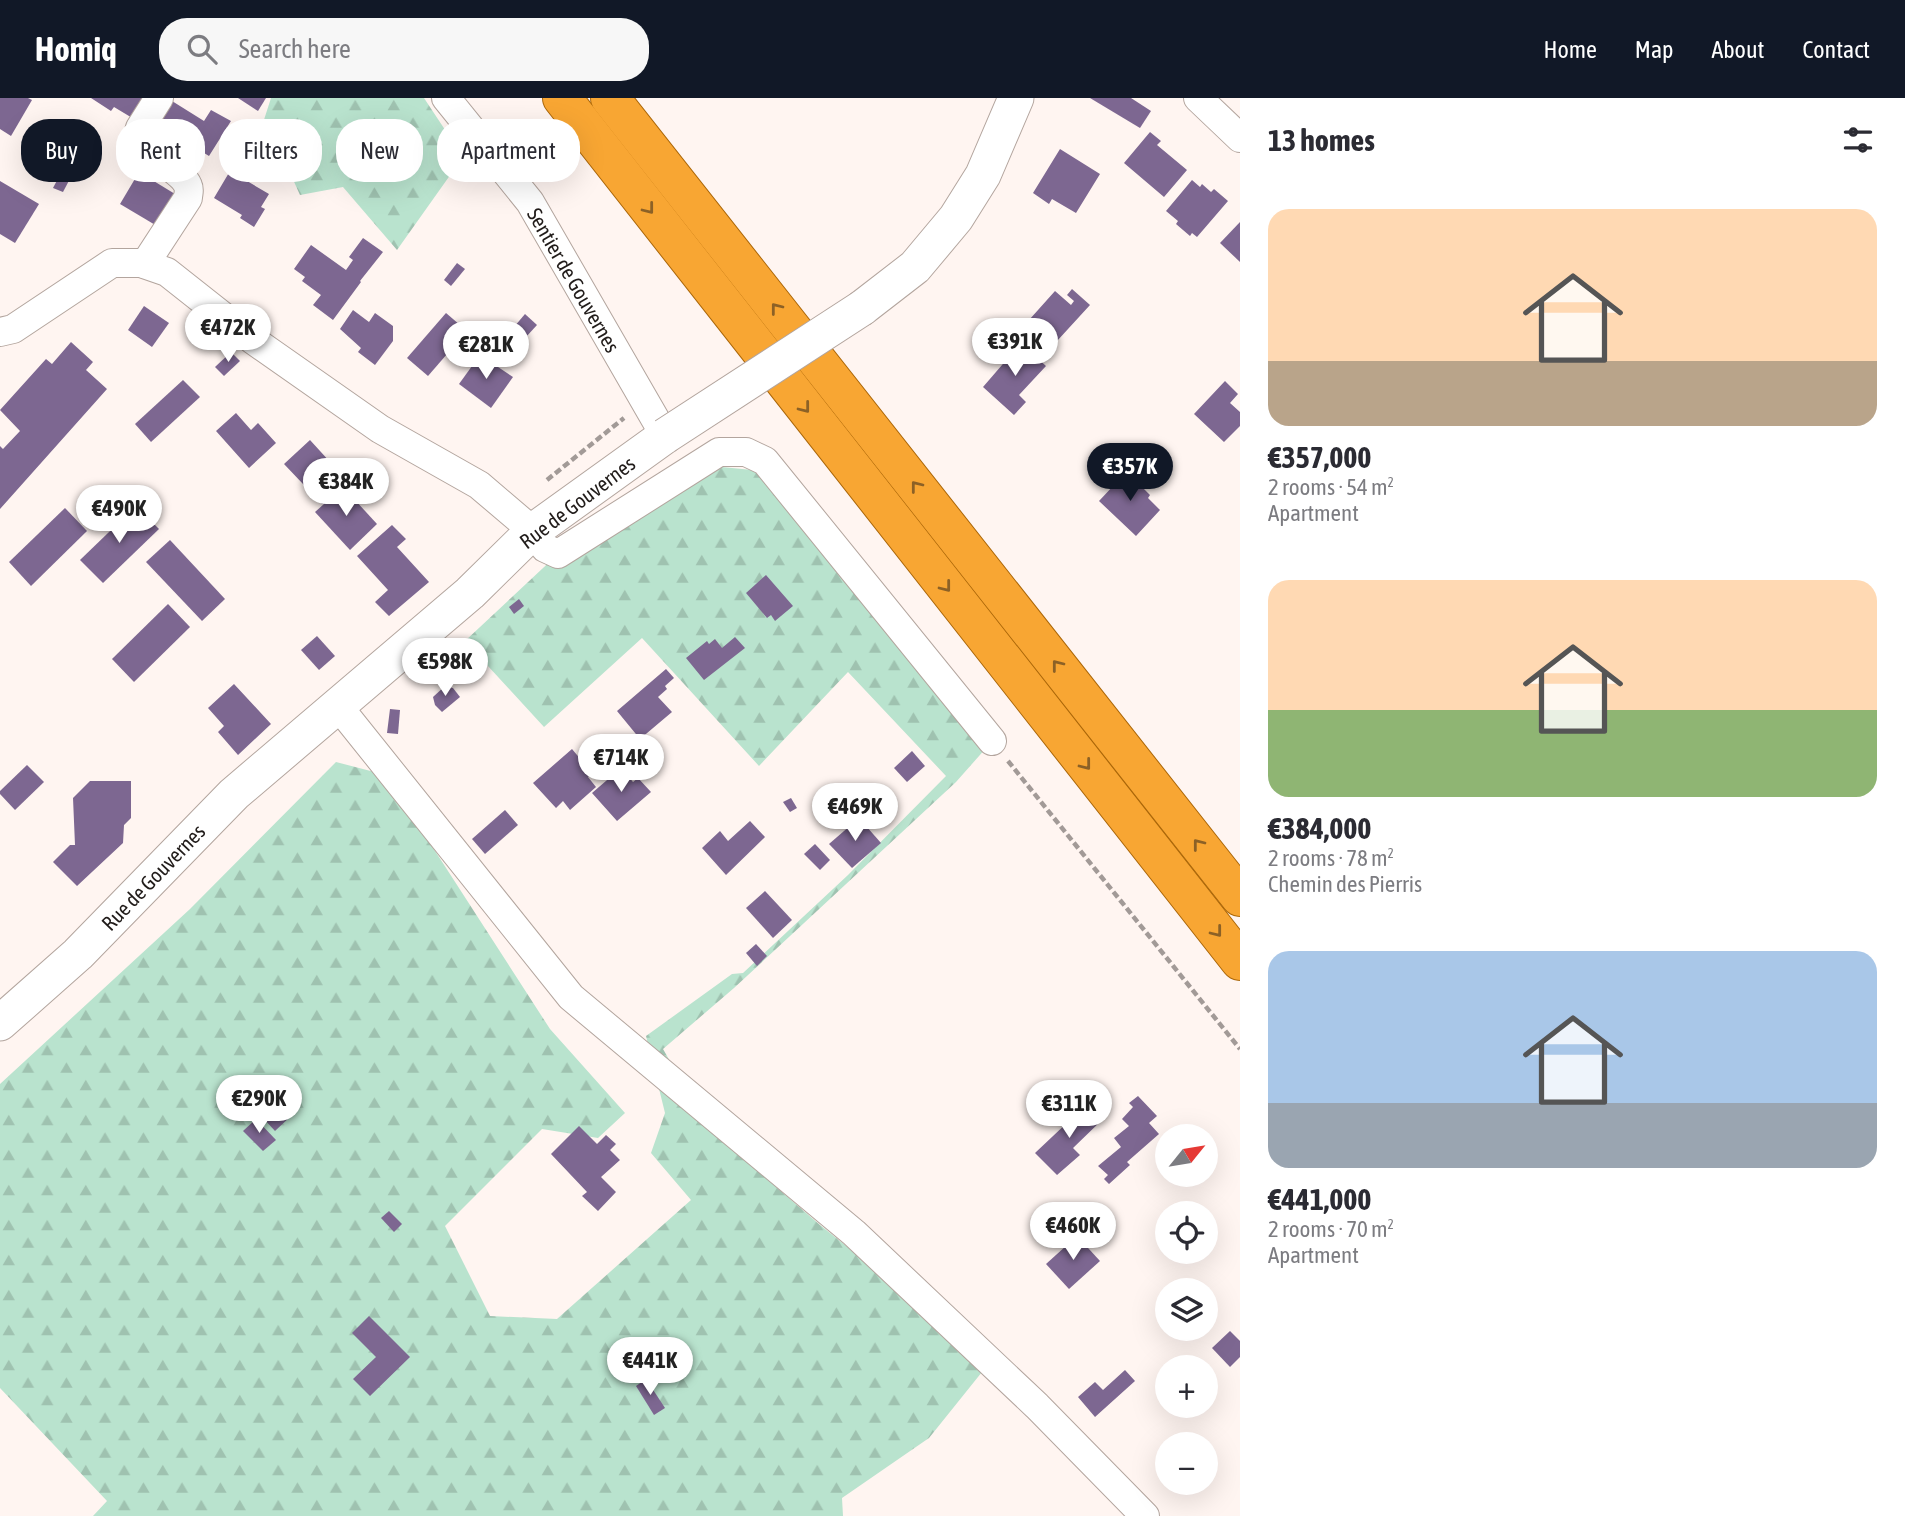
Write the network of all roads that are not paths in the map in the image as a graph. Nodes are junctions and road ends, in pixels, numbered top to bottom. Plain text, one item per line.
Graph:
1 (159, 98) edge
2 (446, 98) edge
3 (562, 98) edge
4 (610, 98) edge
5 (1016, 98) edge
6 (1198, 98) edge
7 (1240, 138) edge
8 (145, 264) junction
9 (0, 332) edge
10 (665, 436) junction
11 (533, 531) junction
12 (338, 706) junction
13 (992, 741) road end
14 (1240, 897) edge
15 (1240, 961) edge
16 (0, 1023) edge
17 (1145, 1516) edge

1 - 8 street
2 - 10 street, Sentier de Gouvernes
3 -> 15 highway
14 -> 4 highway
5 - 10 street, Rue de Gouvernes, bridge
6 - 7 street
8 - 9 street
8 - 11 street
10 - 11 street, Rue de Gouvernes
11 - 12 street, Rue de Gouvernes
11 - 13 street
12 - 16 street, Rue de Gouvernes
12 - 17 street

